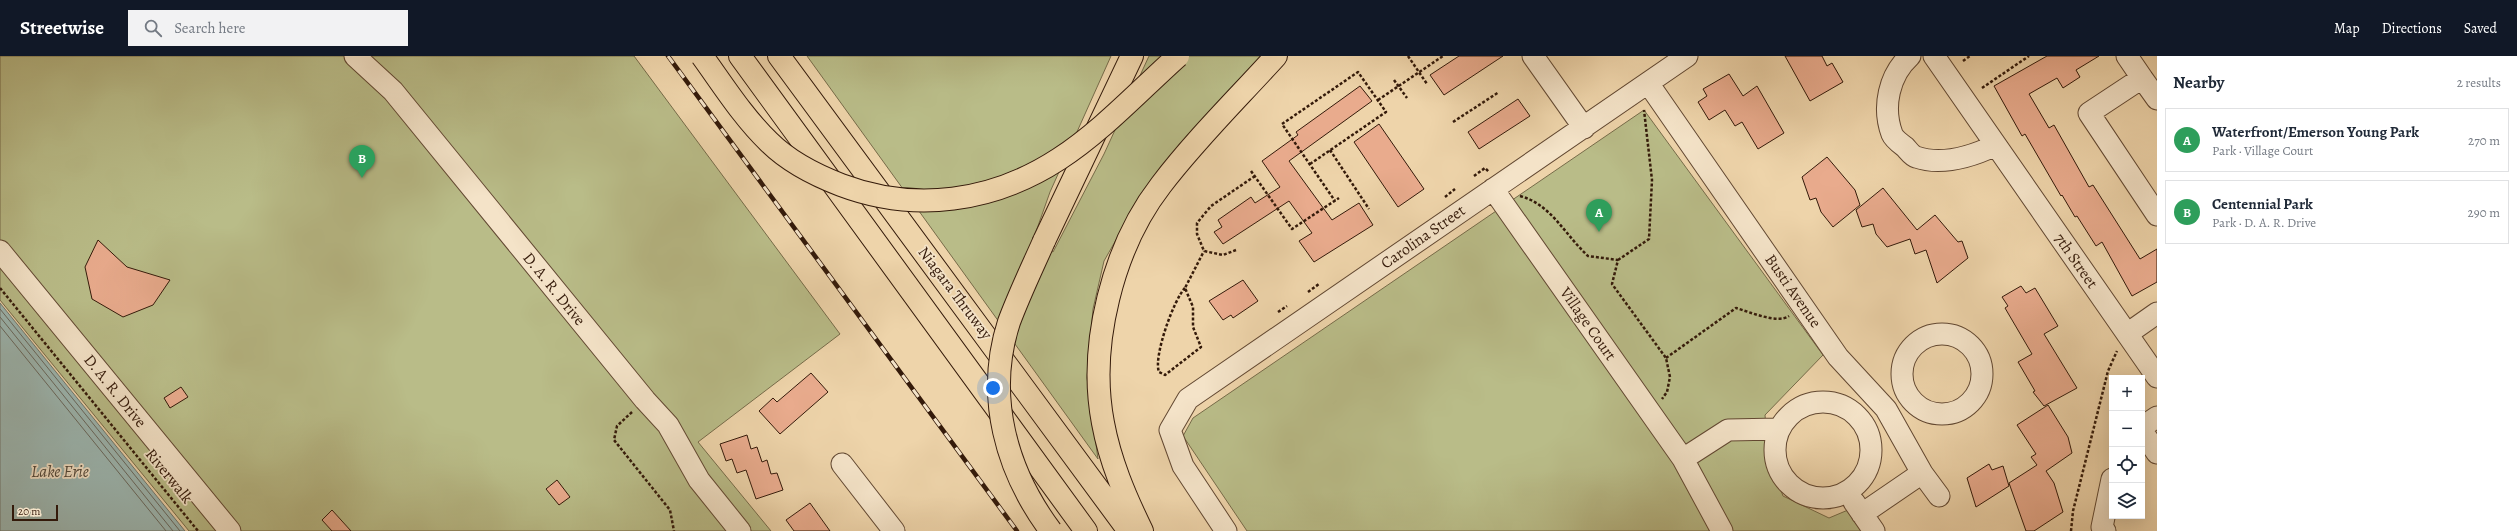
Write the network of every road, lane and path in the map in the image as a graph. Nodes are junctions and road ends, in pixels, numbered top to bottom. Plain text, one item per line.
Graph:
1 (355, 56) edge
2 (702, 56) edge
3 (740, 56) edge
4 (779, 56) edge
5 (1132, 56) edge
6 (1178, 56) edge
7 (1276, 56) edge
8 (1408, 56) edge
9 (1443, 56) edge
10 (1533, 56) edge
11 (1687, 56) edge
12 (1910, 56) edge
13 (1934, 56) edge
14 (1970, 56) edge
15 (2029, 56) edge
16 (2127, 56) edge
17 (1963, 61) dead end
18 (1419, 73) junction
19 (2142, 78) junction
20 (1394, 80) dead end
21 (1648, 83) junction
22 (1427, 84) dead end
23 (1399, 86) junction
24 (1982, 88) dead end
25 (1499, 92) dead end
26 (1407, 98) dead end
27 (2157, 99) edge
28 (1378, 100) junction
29 (1642, 106) dead end
30 (1453, 122) dead end
31 (1584, 128) junction
32 (1996, 145) junction
33 (1330, 150) junction
34 (1310, 164) junction
35 (1485, 168) dead end
36 (1251, 171) dead end
37 (1255, 176) junction
38 (1474, 176) dead end
39 (1455, 189) dead end
40 (1493, 189) junction
41 (1515, 194) dead end
42 (1445, 197) dead end
43 (1339, 198) dead end
44 (1335, 201) junction
45 (2154, 203) edge
46 (1369, 208) dead end
47 (1236, 250) dead end
48 (0, 251) edge
49 (1204, 251) junction
50 (1618, 260) junction
51 (1318, 284) dead end
52 (0, 288) edge
53 (1185, 288) junction
54 (1308, 292) dead end
55 (1287, 306) dead end
56 (1278, 312) dead end
57 (2157, 313) edge
58 (1790, 316) dead end
59 (2122, 342) junction
60 (1666, 358) junction
61 (2157, 377) edge
62 (1908, 396) dead end
63 (1659, 402) dead end
64 (1886, 408) junction
65 (632, 412) dead end
66 (2157, 417) edge
67 (2145, 425) edge
68 (1779, 429) junction
69 (2145, 435) edge
70 (2157, 453) edge
71 (1683, 459) junction
72 (842, 464) dead end
73 (1922, 473) junction
74 (2111, 483) edge
75 (1846, 492) junction
76 (1939, 496) dead end
77 (1862, 514) junction
78 (2101, 530) edge
79 (198, 531) edge
80 (230, 531) edge
81 (674, 531) edge
82 (740, 531) edge
83 (894, 531) edge
84 (1051, 531) edge
85 (1086, 531) edge
86 (1129, 531) edge
87 (1142, 531) edge
88 (1226, 531) edge
89 (1722, 531) edge
90 (1874, 531) edge
91 (2071, 531) edge

1 - 82 street, D. A. R. Drive
2 - 6 highway, bridge
3 - 85 highway, Niagara Thruway
4 - 86 highway, Niagara Thruway
5 - 84 highway, bridge
7 - 87 highway
8 - 18 path
9 - 18 path
10 - 31 street
11 - 21 street, Carolina Street
12 - 32 street
13 - 32 street, 7th Street
14 - 17 path
15 - 24 path
16 - 19 street
18 - 22 path
18 - 23 path
19 - 27 street
19 - 45 street
20 - 23 path
21 - 31 street, Carolina Street
21 - 64 street, Busti Avenue
23 - 26 path
23 - 28 path
25 - 30 path
28 - 33 path
28 - 34 path
29 - 50 path
31 - 40 street, Carolina Street
32 - 59 street, 7th Street
33 - 34 path
33 - 46 path
34 - 44 path
35 - 38 path
36 - 37 path
37 - 44 path
37 - 49 path
39 - 42 path
40 - 71 street, Village Court
40 - 88 street, Carolina Street
41 - 50 path
43 - 44 path
47 - 49 path
48 - 80 street, D. A. R. Drive
49 - 53 path
50 - 60 path
51 - 54 path
52 - 79 path, Riverwalk
53 - 53 path
55 - 56 path
57 - 59 street
58 - 60 path
59 - 61 street, 7th Street
59 - 91 path
60 - 63 path
62 - 64 street
64 - 73 street, Busti Avenue
65 - 81 path
66 - 67 street
68 - 71 street
68 - 75 street
68 - 75 street
69 - 70 street
71 - 89 street, Village Court
72 - 83 street
73 - 76 street, Busti Avenue
73 - 77 street
74 - 78 street
75 - 77 street
77 - 90 street

